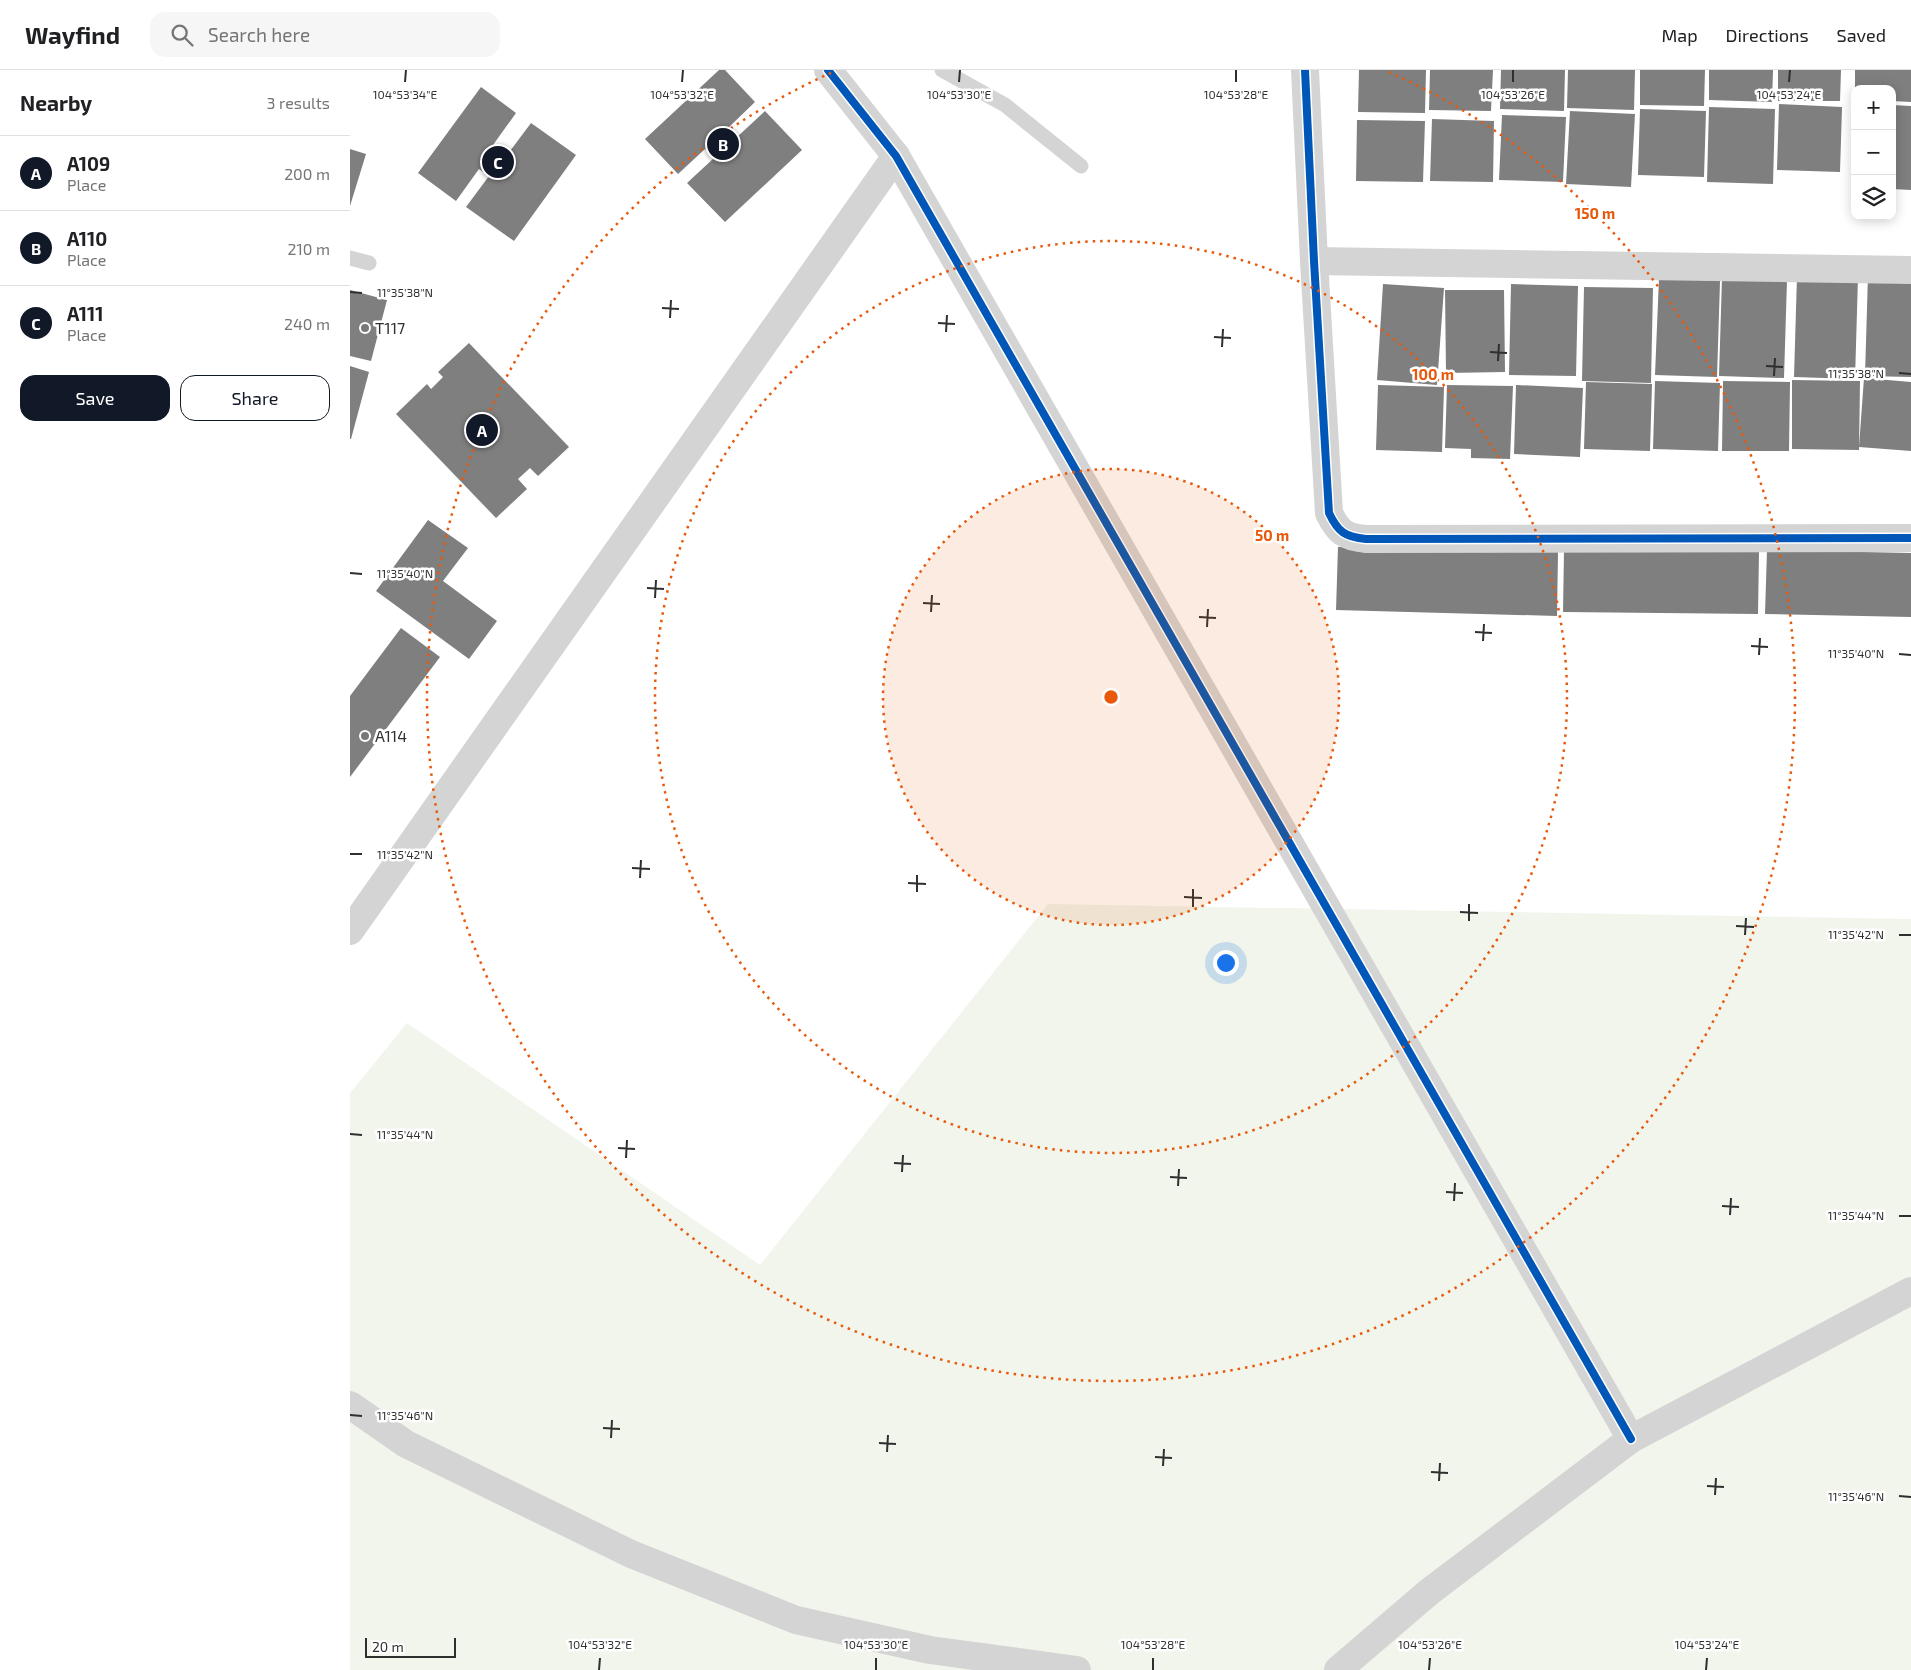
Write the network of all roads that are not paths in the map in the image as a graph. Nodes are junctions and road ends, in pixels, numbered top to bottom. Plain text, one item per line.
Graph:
1 (828, 70) edge
2 (942, 70) edge
3 (1305, 70) edge
4 (896, 156) junction
5 (1081, 166) dead end
6 (350, 258) edge
7 (1314, 261) junction
8 (369, 263) dead end
9 (1911, 270) edge
10 (1911, 538) edge
11 (350, 931) edge
12 (1911, 1290) edge
13 (350, 1404) edge
14 (1630, 1439) junction
15 (1077, 1670) edge
16 (1338, 1670) edge

1 - 4 street
2 - 5 lane
3 - 7 street
4 - 11 street
4 - 14 street
6 - 8 lane
7 - 9 street
7 - 10 street
12 - 14 street
13 - 15 street
14 - 16 street

